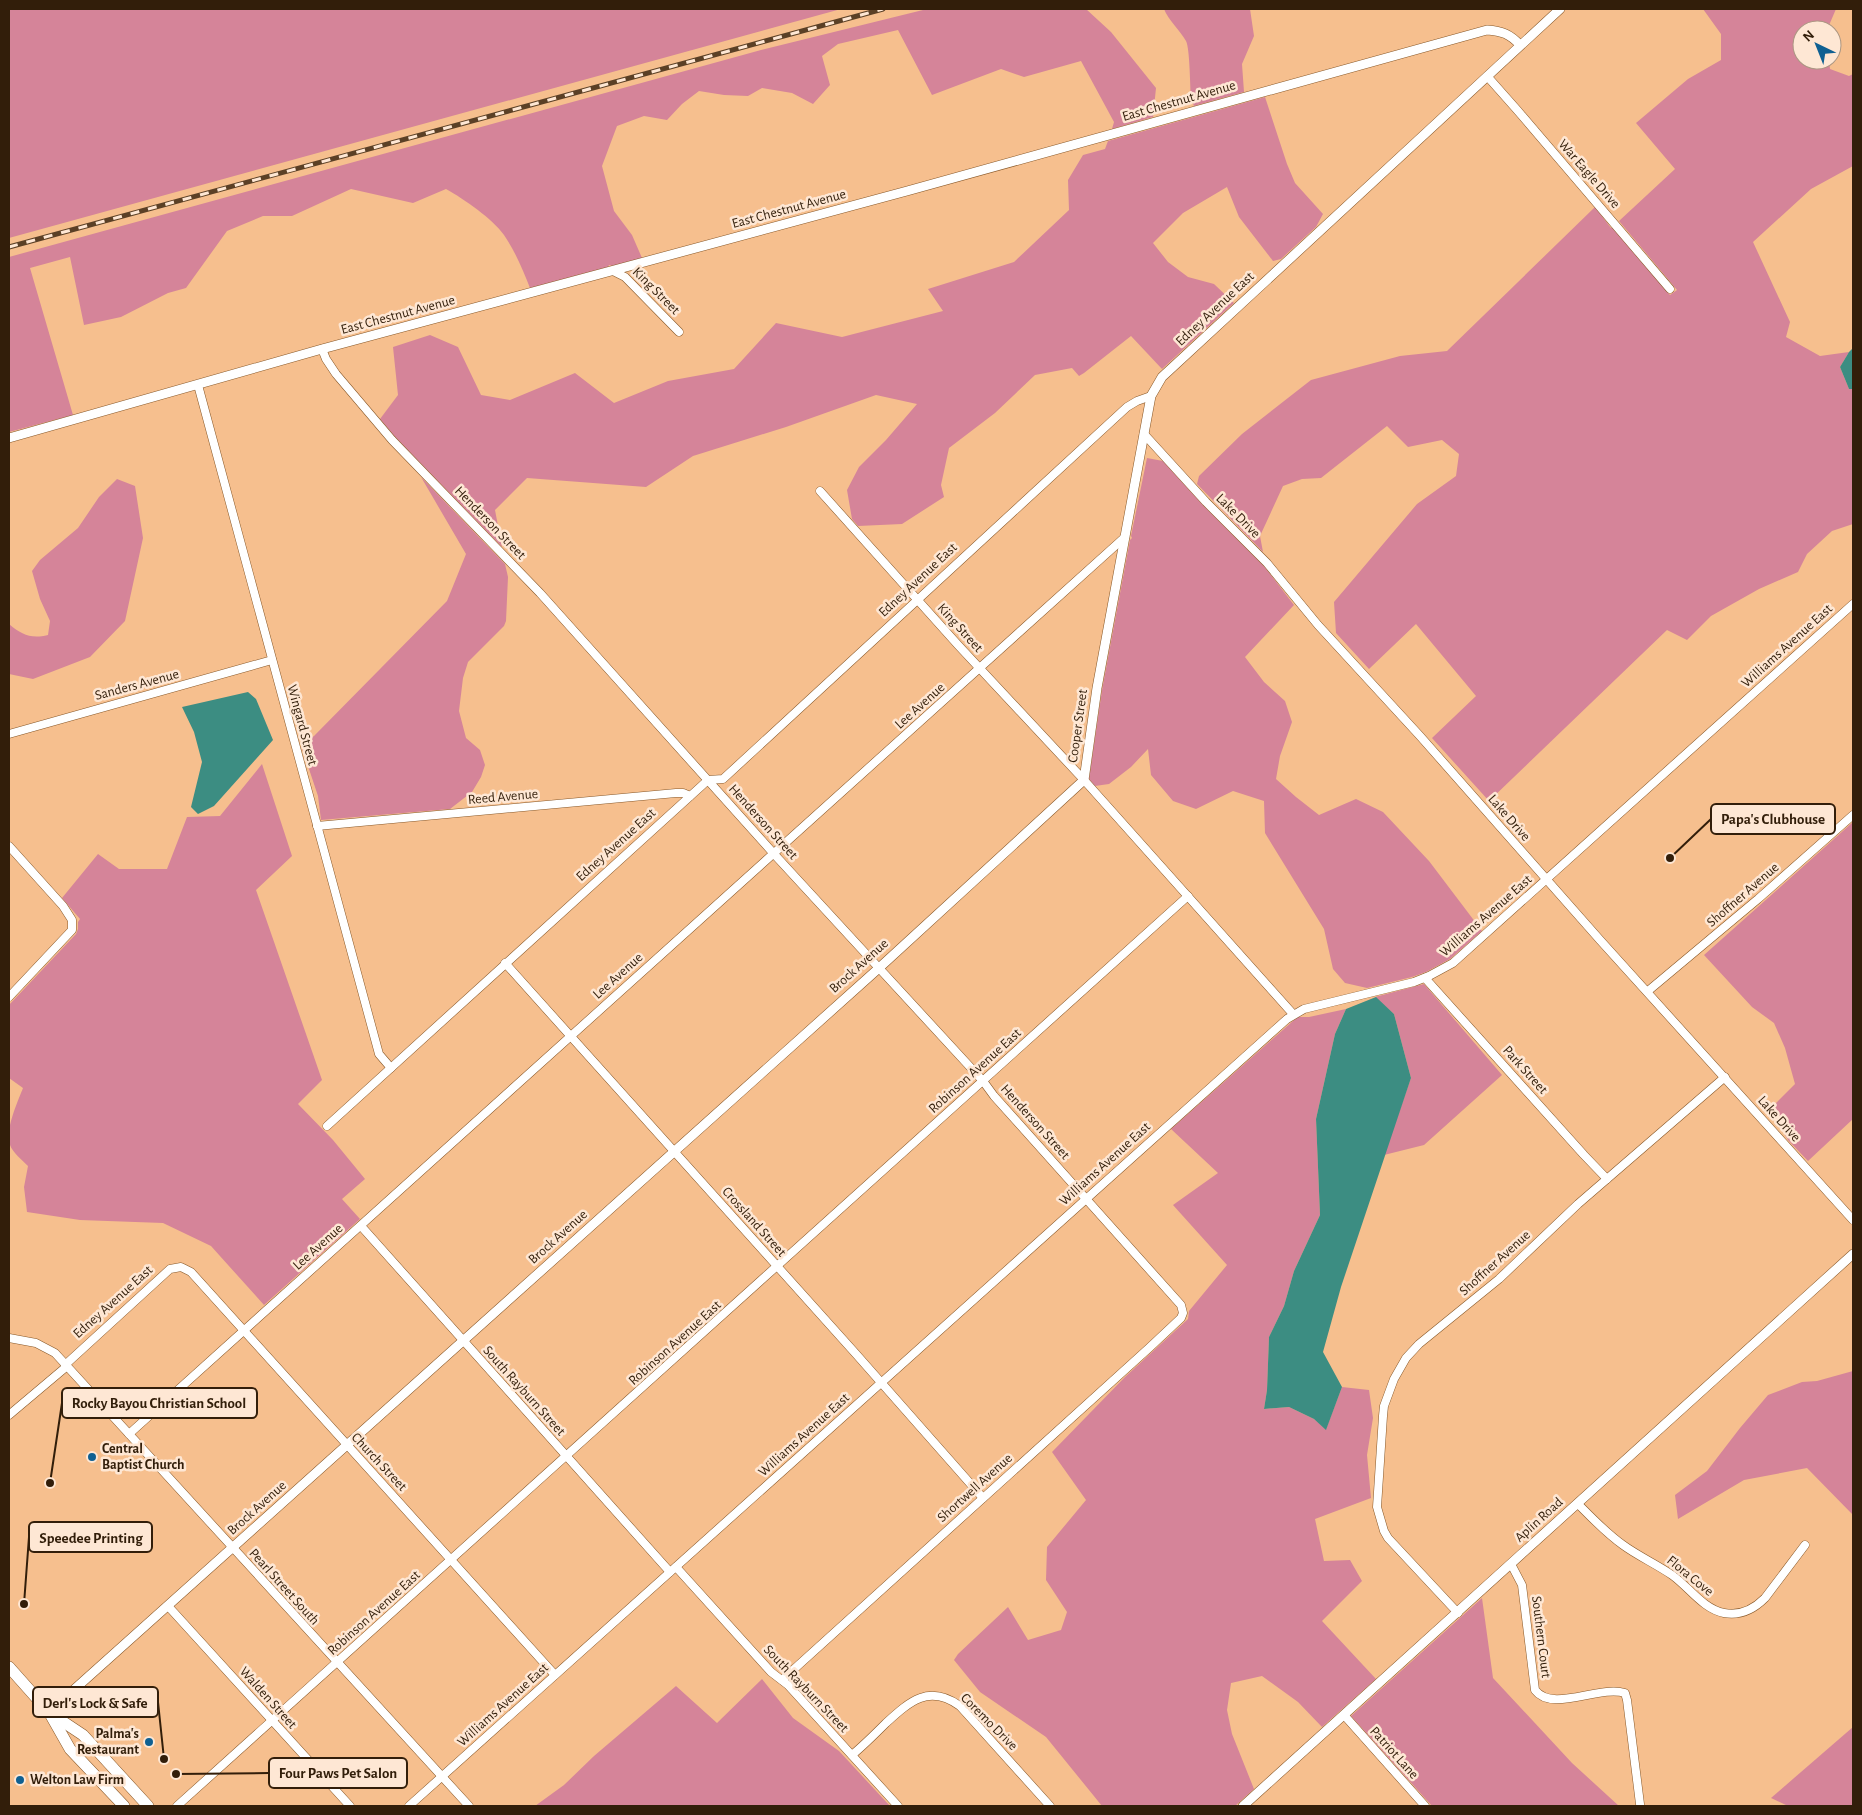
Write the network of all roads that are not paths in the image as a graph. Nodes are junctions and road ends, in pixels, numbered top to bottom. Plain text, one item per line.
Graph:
1 (1560, 9) edge
2 (1520, 45) junction
3 (1487, 76) junction
4 (613, 271) junction
5 (1670, 288) dead end
6 (679, 332) dead end
7 (322, 349) junction
8 (198, 385) junction
9 (1151, 396) junction
10 (1144, 434) junction
11 (9, 438) edge
12 (820, 491) dead end
13 (1125, 537) junction
14 (917, 600) junction
15 (1853, 604) edge
16 (272, 660) junction
17 (979, 668) junction
18 (9, 734) edge
19 (708, 780) junction
20 (1084, 780) junction
21 (690, 796) junction
22 (1853, 815) edge
23 (317, 826) junction
24 (9, 846) edge
25 (774, 854) junction
26 (1546, 880) junction
27 (1188, 896) junction
28 (505, 963) junction
29 (879, 968) junction
30 (1425, 978) junction
31 (1648, 991) junction
32 (9, 997) edge
33 (1293, 1014) junction
34 (570, 1036) junction
35 (391, 1068) junction
36 (1725, 1077) junction
37 (982, 1081) junction
38 (327, 1126) dead end
39 (673, 1151) junction
40 (1607, 1179) junction
41 (1086, 1198) junction
42 (1853, 1220) edge
43 (360, 1226) junction
44 (1853, 1254) edge
45 (183, 1268) joint
46 (777, 1268) junction
47 (1183, 1313) joint
48 (244, 1330) junction
49 (9, 1338) edge
50 (463, 1341) junction
51 (66, 1366) junction
52 (881, 1382) junction
53 (9, 1415) edge
54 (129, 1434) junction
55 (346, 1446) junction
56 (566, 1457) junction
57 (983, 1498) junction
58 (1578, 1504) junction
59 (1805, 1546) dead end
60 (233, 1549) junction
61 (452, 1560) junction
62 (1511, 1564) junction
63 (673, 1569) junction
64 (168, 1606) junction
65 (1458, 1612) junction
66 (337, 1663) junction
67 (9, 1667) edge
68 (555, 1676) junction
69 (782, 1680) junction
70 (50, 1712) junction
71 (1344, 1716) junction
72 (272, 1721) junction
73 (852, 1755) junction
74 (442, 1777) junction
75 (1640, 1804) dead end
76 (124, 1806) edge
77 (148, 1806) edge
78 (177, 1806) edge
79 (350, 1806) edge
80 (409, 1806) edge
81 (469, 1806) edge
82 (898, 1806) edge
83 (1050, 1806) edge
84 (1243, 1806) edge
85 (1425, 1806) edge

1 - 2 street
2 - 3 street, Edney Avenue East
2 - 4 street, East Chestnut Avenue
3 - 5 street, War Eagle Drive
3 - 9 street, Edney Avenue East
4 - 6 street, King Street
4 - 7 street, East Chestnut Avenue
7 - 8 street, East Chestnut Avenue
7 - 19 street, Henderson Street
8 - 11 street, East Chestnut Avenue
8 - 16 street, Wingard Street
9 - 10 street, Cooper Street
9 - 14 street, Edney Avenue East
10 - 13 street, Cooper Street
10 - 26 street, Lake Drive
12 - 14 street, King Street
13 - 17 street, Lee Avenue
13 - 20 street, Cooper Street
14 - 17 street, King Street
14 - 19 street, Edney Avenue East
15 - 26 street, Williams Avenue East
16 - 18 street, Sanders Avenue
16 - 23 street, Wingard Street
17 - 20 street, King Street
17 - 25 street, Lee Avenue
19 - 21 street, Edney Avenue East
19 - 25 street, Henderson Street
20 - 27 street, Cooper Street
20 - 29 street, Brock Avenue
21 - 23 street, Reed Avenue
21 - 28 street, Edney Avenue East
22 - 31 street, Shoffner Avenue
23 - 35 street, Wingard Street
24 - 32 street
25 - 29 street, Henderson Street
25 - 34 street, Lee Avenue
26 - 30 street, Williams Avenue East
26 - 31 street, Lake Drive
27 - 33 street, Cooper Street
27 - 37 street, Robinson Avenue East
28 - 34 street, Crossland Street
28 - 35 street, Edney Avenue East
29 - 37 street, Henderson Street
29 - 39 street, Brock Avenue
30 - 33 street, Williams Avenue East
30 - 40 street, Park Street
31 - 36 street, Lake Drive
33 - 41 street, Williams Avenue East
34 - 39 street, Crossland Street
34 - 43 street, Lee Avenue
35 - 38 street, Edney Avenue East
36 - 40 street, Shoffner Avenue
36 - 42 street, Lake Drive
37 - 41 street, Henderson Street
37 - 46 street, Robinson Avenue East
39 - 46 street, Crossland Street
39 - 50 street, Brock Avenue
40 - 65 street, Shoffner Avenue
41 - 47 street, Henderson Street
41 - 52 street, Williams Avenue East
43 - 48 street, Lee Avenue
43 - 50 street, South Rayburn Street
44 - 58 street, Aplin Road
45 - 48 street, Church Street
45 - 51 street, Edney Avenue East
46 - 52 street, Crossland Street
46 - 56 street, Robinson Avenue East
47 - 57 street, Shortwell Avenue
48 - 54 street, Lee Avenue
48 - 55 street, Church Street
49 - 51 street, Pearl Street South
50 - 55 street, Brock Avenue
50 - 56 street, South Rayburn Street
51 - 53 street, Edney Avenue East
51 - 54 street, Pearl Street South
52 - 57 street, Crossland Street
52 - 63 street, Williams Avenue East
54 - 60 street, Pearl Street South
55 - 60 street, Brock Avenue
55 - 61 street, Church Street
56 - 61 street, Robinson Avenue East
56 - 63 street, South Rayburn Street
57 - 69 street, Shortwell Avenue
58 - 59 street, Flora Cove
58 - 62 street, Aplin Road
60 - 64 street, Brock Avenue
60 - 66 street, Pearl Street South
61 - 66 street, Robinson Avenue East
61 - 68 street, Church Street
62 - 65 street, Aplin Road
62 - 75 street, Southern Court
63 - 68 street, Williams Avenue East
63 - 69 street, South Rayburn Street
64 - 70 street, Brock Avenue
64 - 72 street, Walden Street
65 - 71 street, Aplin Road
66 - 72 street, Robinson Avenue East
66 - 74 street, Pearl Street South
67 - 70 main road
68 - 74 street, Williams Avenue East
69 - 73 street, South Rayburn Street
70 - 76 main road
70 - 77 main road
71 - 84 street, Aplin Road
71 - 85 street, Patriot Lane
72 - 78 street, Robinson Avenue East
72 - 79 street, Walden Street
73 - 82 street, South Rayburn Street
73 - 83 street, Coremo Drive
74 - 80 street, Williams Avenue East
74 - 81 street, Pearl Street South

